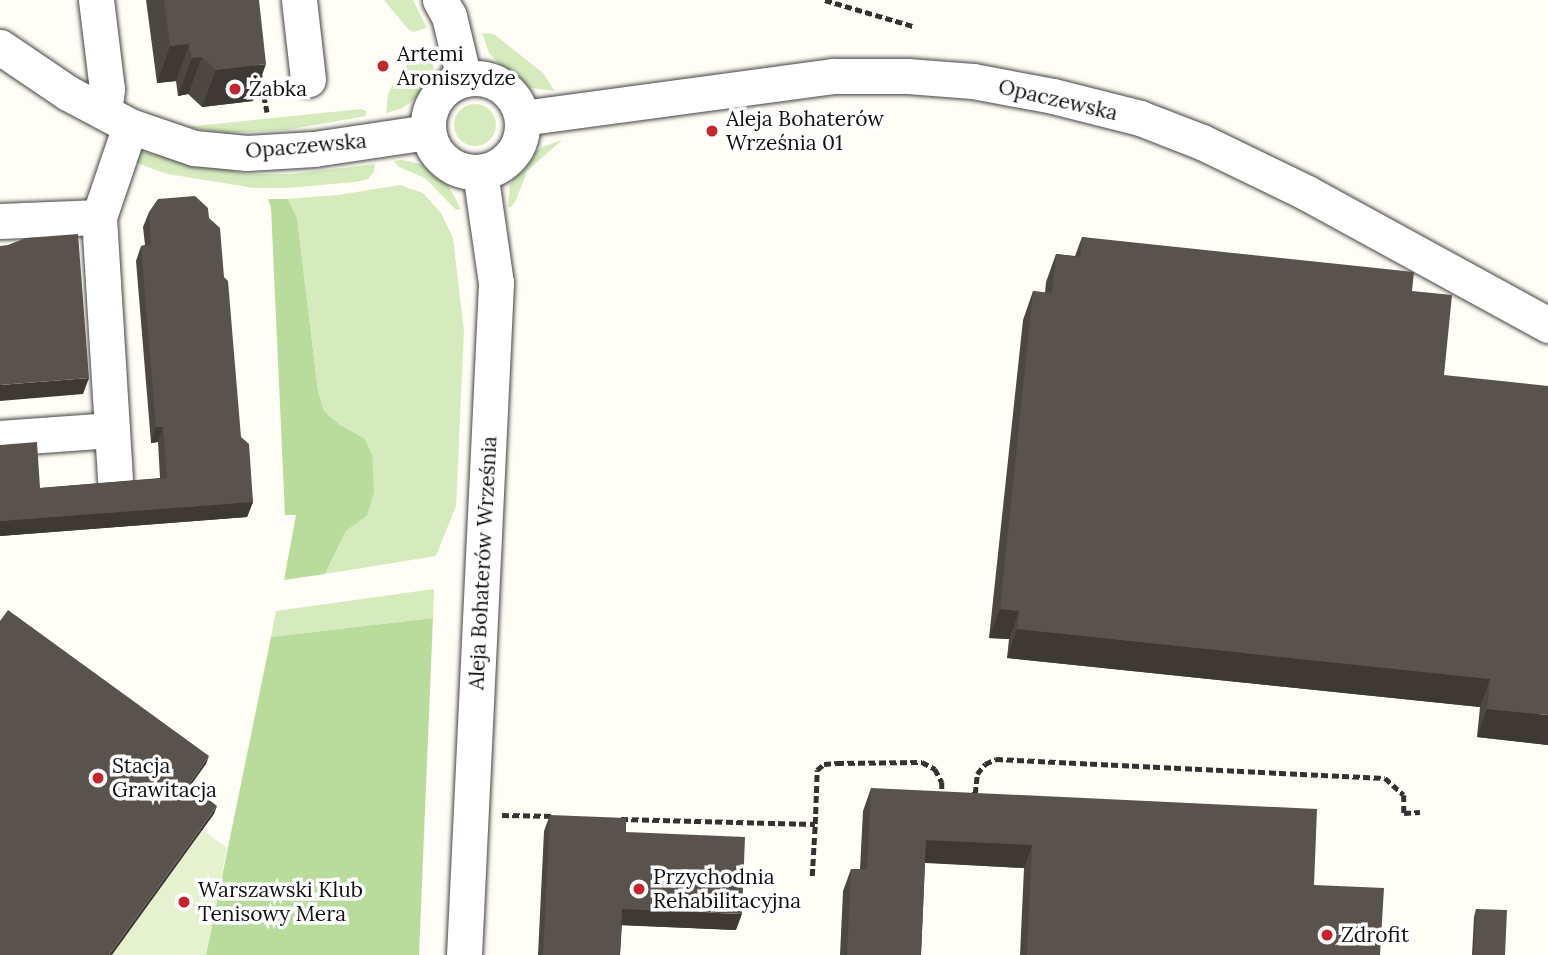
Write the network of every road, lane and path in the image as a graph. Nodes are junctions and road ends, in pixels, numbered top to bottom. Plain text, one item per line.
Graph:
1 (96, 0) edge
2 (299, 0) edge
3 (440, 0) edge
4 (825, 0) edge
5 (913, 26) dead end
6 (0, 47) edge
7 (260, 72) edge
8 (308, 79) dead end
9 (464, 79) junction
10 (267, 112) dead end
11 (522, 118) junction
12 (117, 119) junction
13 (428, 132) junction
14 (480, 172) junction
15 (99, 217) junction
16 (0, 221) edge
17 (1548, 325) edge
18 (112, 430) junction
19 (0, 438) edge
20 (115, 479) edge
21 (951, 793) edge
22 (968, 794) edge
23 (1420, 812) dead end
24 (492, 814) dead end
25 (555, 816) edge
26 (620, 818) edge
27 (815, 824) junction
28 (812, 876) dead end
29 (464, 955) edge

1 - 12 street
2 - 8 street
3 - 9 street
4 - 5 path
6 - 12 street, Opaczewska
7 - 10 path
9 - 11 street
9 - 13 street
11 - 14 street
11 - 17 street, Opaczewska
12 - 13 street, Opaczewska
12 - 15 street
13 - 14 street
14 - 29 street, Aleja Bohaterów Września
15 - 16 street
15 - 18 street
18 - 19 street
18 - 20 street
21 - 27 path
22 - 23 path
24 - 25 path
26 - 27 path
27 - 28 path

